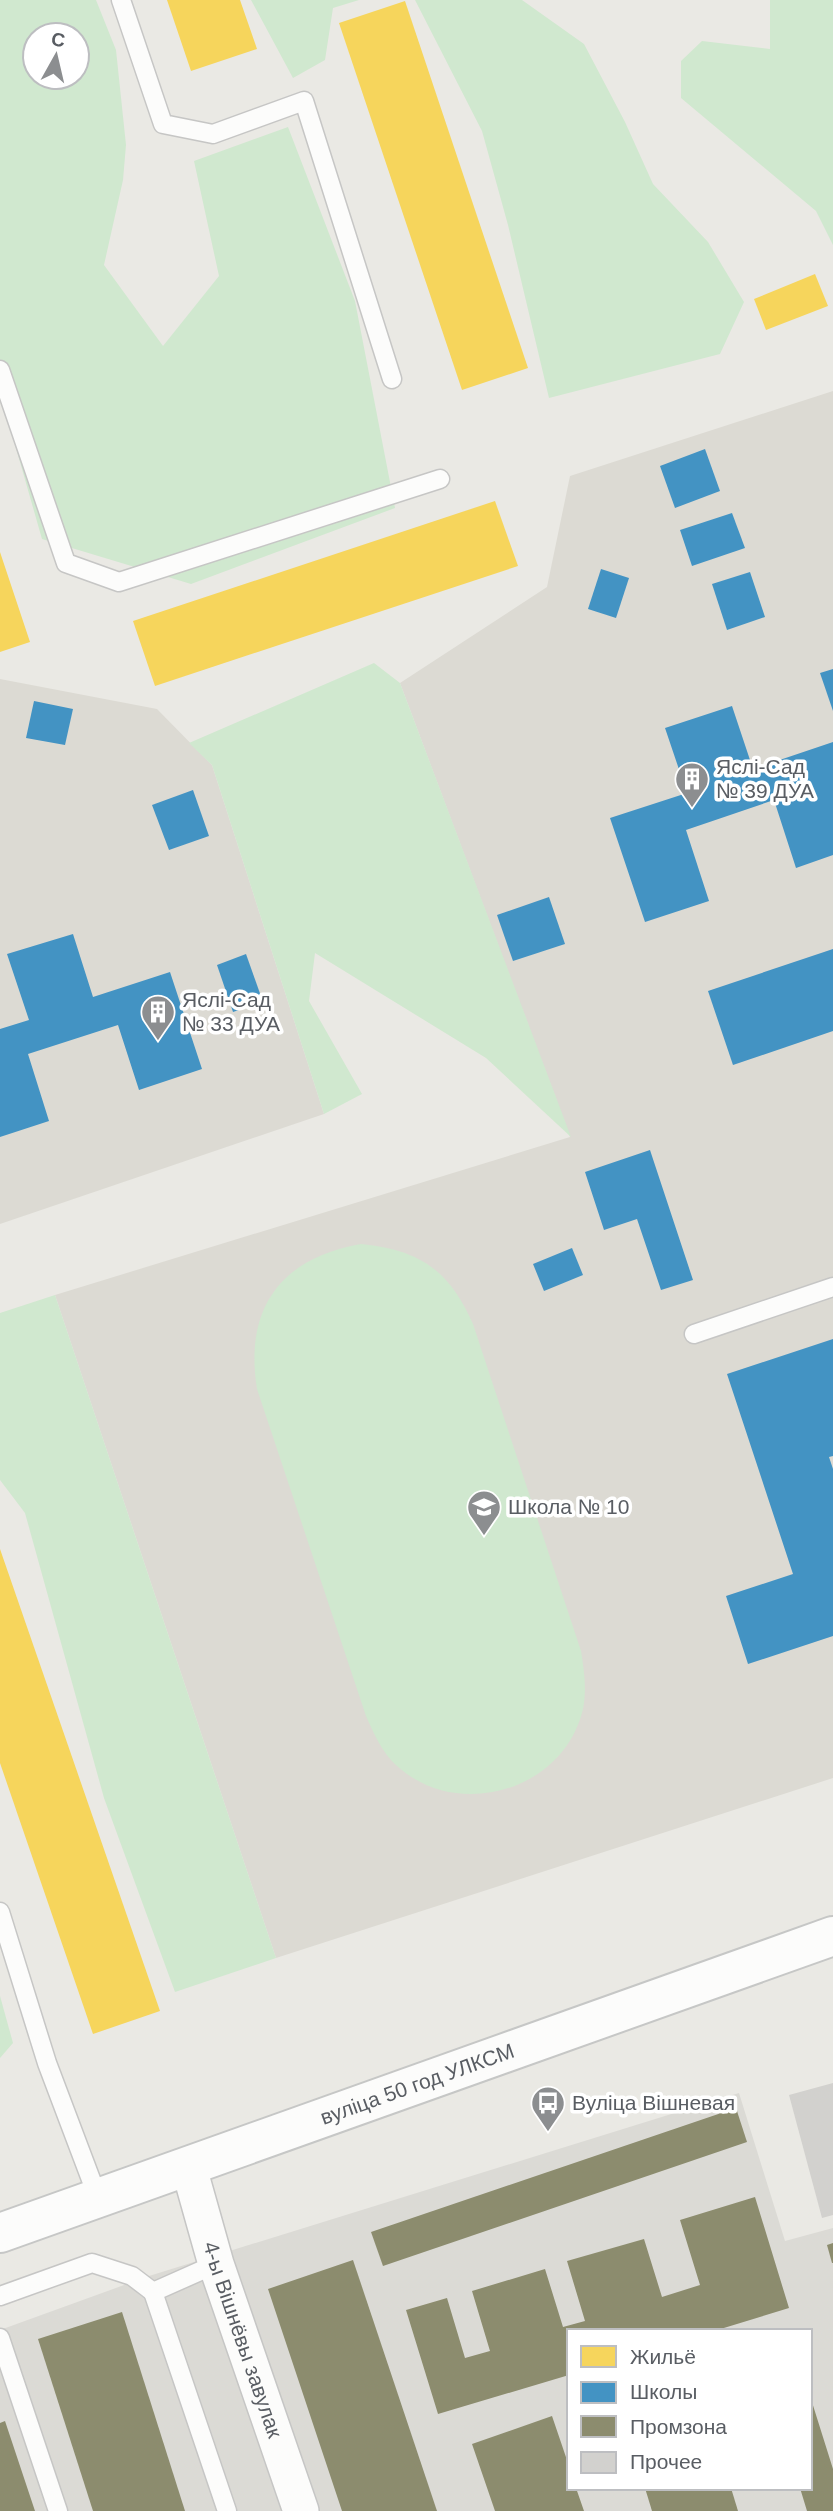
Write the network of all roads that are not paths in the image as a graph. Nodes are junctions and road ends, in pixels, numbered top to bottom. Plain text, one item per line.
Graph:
1 (121, 0) edge
2 (0, 370) edge
3 (392, 379) dead end
4 (440, 479) dead end
5 (833, 1287) edge
6 (694, 1334) dead end
7 (0, 1912) edge
8 (833, 1936) edge
9 (189, 2168) junction
10 (98, 2198) junction
11 (0, 2234) edge
12 (216, 2264) junction
13 (153, 2292) junction
14 (0, 2296) edge
15 (0, 2338) edge
16 (58, 2511) edge
17 (227, 2511) edge
18 (301, 2511) edge

1 - 3 lane
2 - 4 lane
5 - 6 lane
7 - 10 lane
8 - 9 main road, вуліца 50 год УЛКСМ
9 - 10 main road, вуліца 50 год УЛКСМ
9 - 12 street, 4-ы Вішнёвы завулак
10 - 11 main road, вуліца 50 год УЛКСМ
12 - 13 lane
12 - 18 street, 4-ы Вішнёвы завулак
13 - 14 lane
13 - 17 lane
15 - 16 lane

